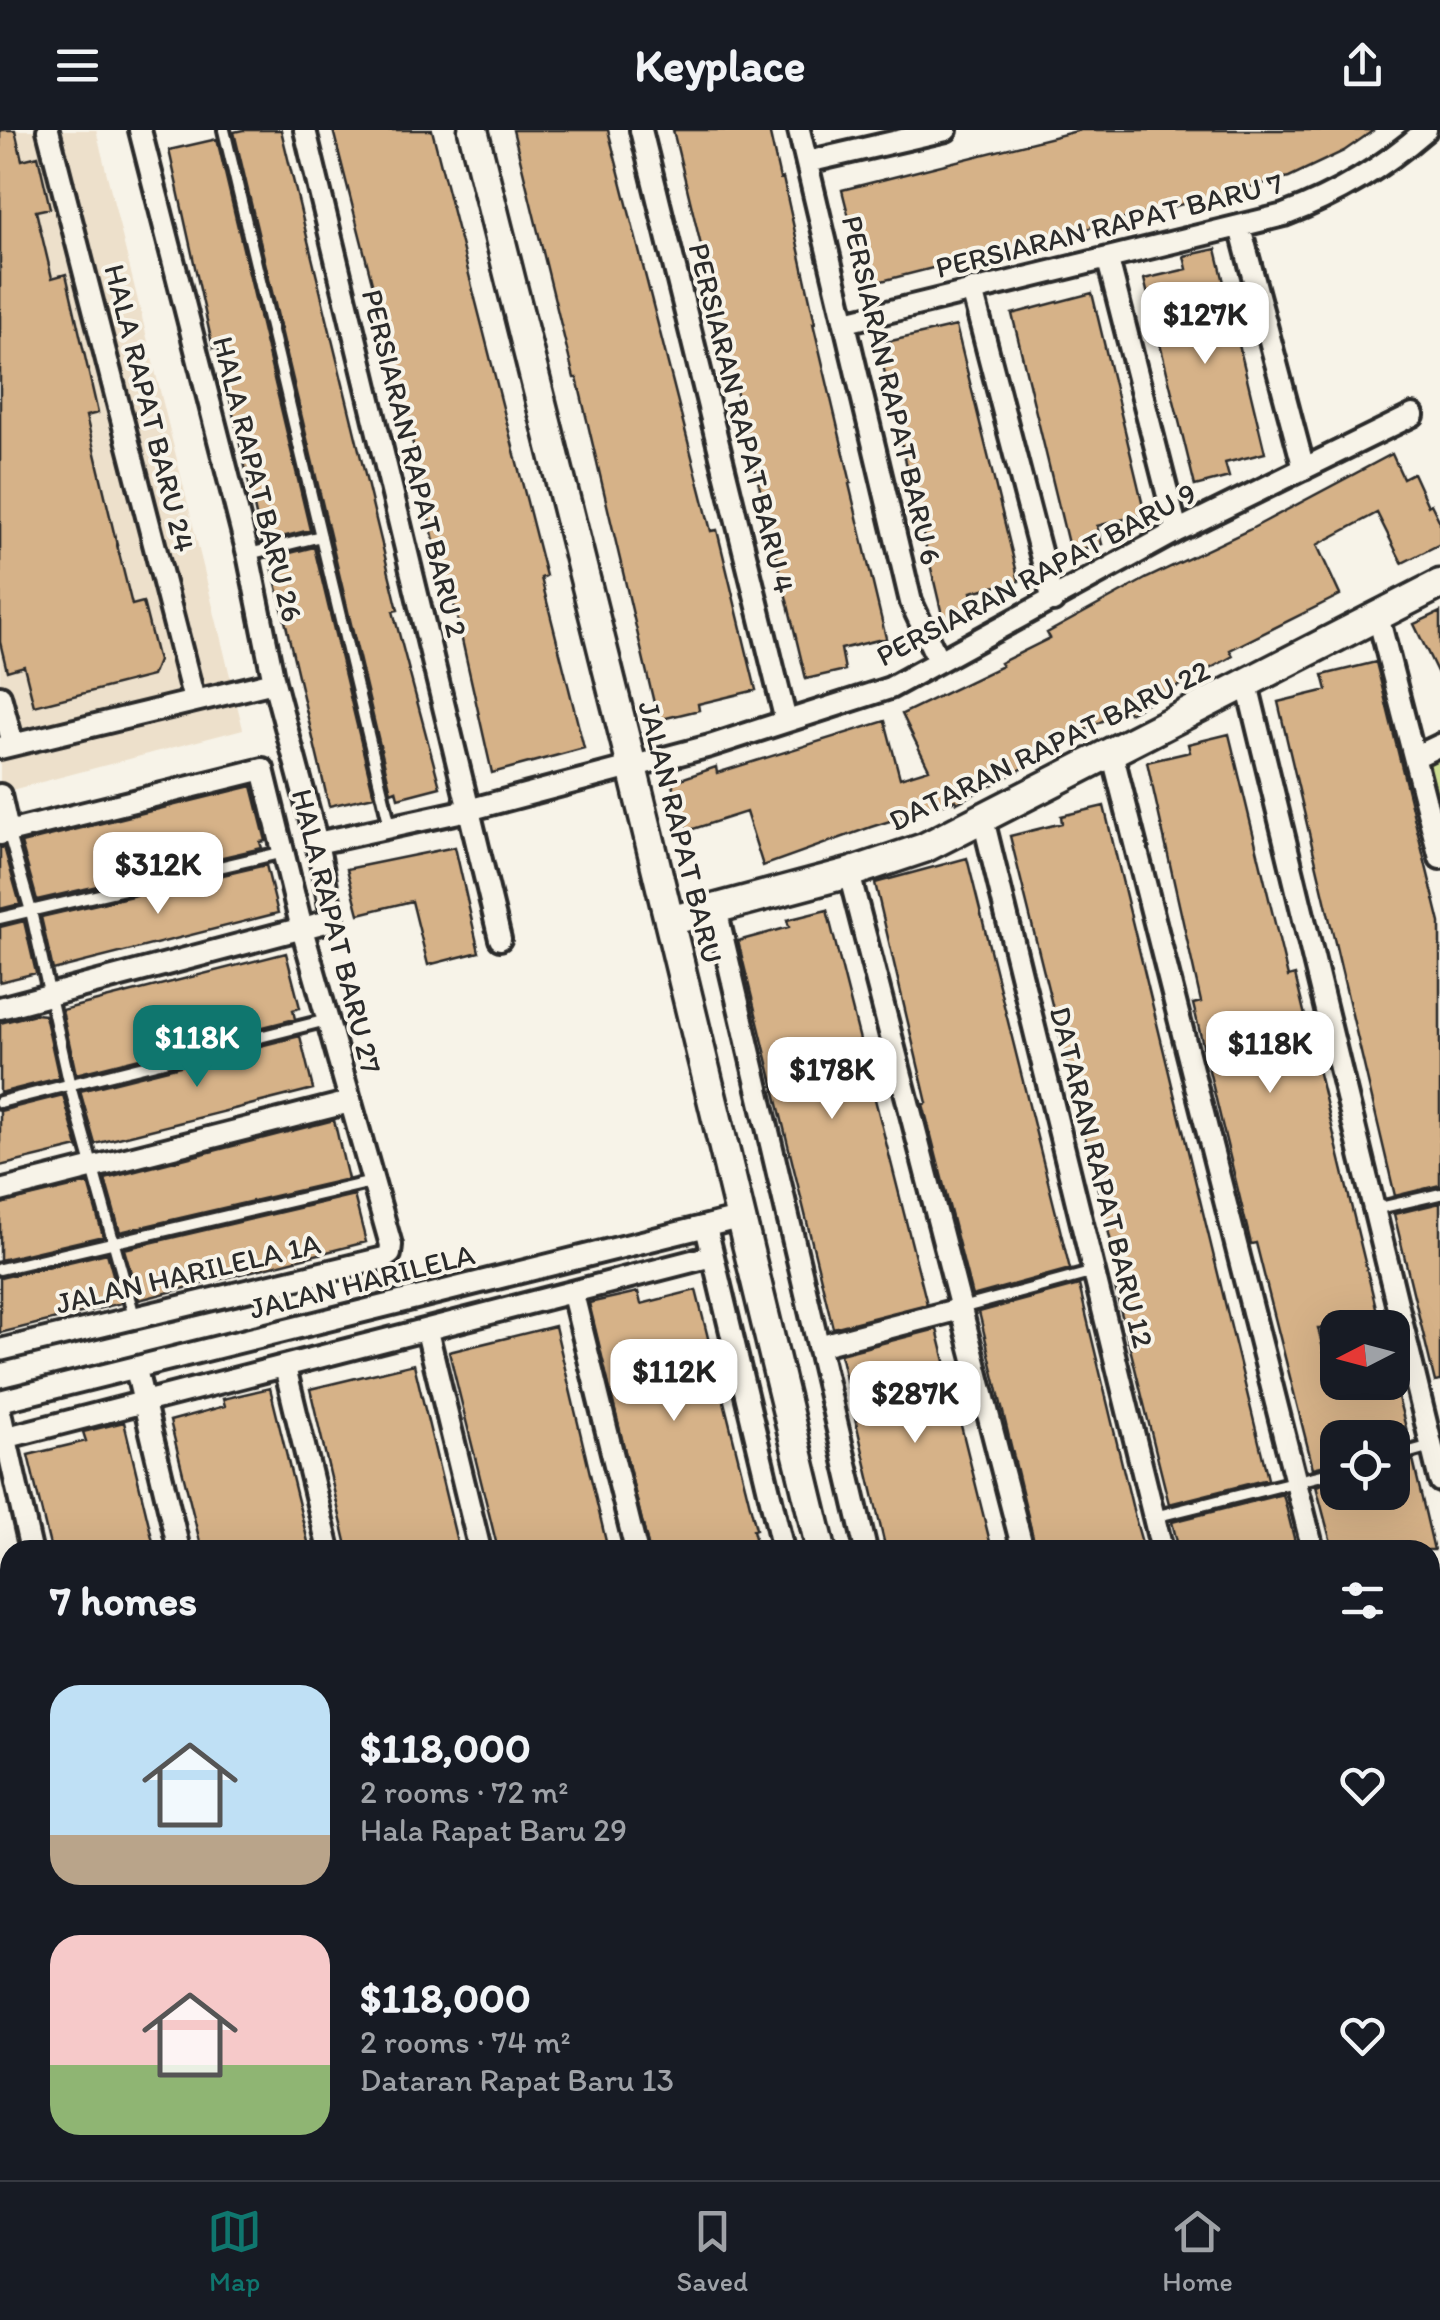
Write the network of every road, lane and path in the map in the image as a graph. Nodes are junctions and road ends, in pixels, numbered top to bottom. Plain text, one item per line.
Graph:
1 (48, 130) edge
2 (140, 130) edge
3 (224, 130) edge
4 (304, 130) edge
5 (473, 130) edge
6 (641, 130) edge
7 (798, 130) edge
8 (946, 130) edge
9 (1426, 130) edge
10 (807, 162) junction
11 (1240, 227) junction
12 (1108, 260) junction
13 (972, 290) junction
14 (846, 322) junction
15 (1413, 414) dead end
16 (1304, 470) junction
17 (1178, 531) junction
18 (321, 536) junction
19 (248, 554) junction
20 (1440, 584) edge
21 (1053, 601) junction
22 (1378, 616) junction
23 (938, 660) junction
24 (274, 682) junction
25 (1247, 684) junction
26 (0, 696) edge
27 (194, 700) junction
28 (786, 720) junction
29 (1440, 745) edge
30 (6, 746) edge
31 (1112, 752) junction
32 (1415, 757) junction
33 (632, 767) junction
34 (0, 795) edge
35 (468, 810) junction
36 (982, 819) junction
37 (390, 827) junction
38 (4, 832) edge
39 (317, 843) junction
40 (284, 852) junction
41 (1440, 858) edge
42 (849, 873) junction
43 (716, 910) junction
44 (31, 911) junction
45 (0, 918) edge
46 (669, 921) junction
47 (302, 929) junction
48 (500, 939) dead end
49 (51, 997) junction
50 (0, 1008) edge
51 (327, 1020) junction
52 (70, 1086) junction
53 (0, 1102) edge
54 (350, 1102) junction
55 (92, 1167) junction
56 (372, 1182) junction
57 (0, 1191) edge
58 (1440, 1194) edge
59 (1375, 1209) junction
60 (739, 1218) junction
61 (706, 1227) junction
62 (116, 1244) junction
63 (390, 1254) joint
64 (712, 1256) junction
65 (0, 1269) edge
66 (1094, 1272) junction
67 (573, 1294) junction
68 (960, 1308) junction
69 (134, 1316) junction
70 (427, 1331) junction
71 (818, 1346) junction
72 (0, 1350) edge
73 (286, 1368) junction
74 (136, 1369) junction
75 (0, 1401) edge
76 (143, 1402) junction
77 (0, 1412) edge
78 (3, 1439) edge
79 (1432, 1446) junction
80 (1410, 1452) edge
81 (1320, 1476) edge
82 (1440, 1481) edge
83 (1297, 1482) junction
84 (1154, 1516) junction
85 (28, 1540) edge
86 (178, 1540) edge
87 (328, 1540) edge
88 (478, 1540) edge
89 (634, 1540) edge
90 (781, 1540) edge
91 (819, 1540) edge
92 (864, 1540) edge
93 (1020, 1540) edge
94 (1160, 1540) edge
95 (1311, 1540) edge

1 - 27 street, HALA RAPAT BARU 24
2 - 19 street, HALA RAPAT BARU 26
3 - 18 lane
4 - 35 street, PERSIARAN RAPAT BARU 2
5 - 33 street, JALAN RAPAT BARU
6 - 28 street, PERSIARAN RAPAT BARU 4
7 - 10 street, PERSIARAN RAPAT BARU 6
8 - 10 street
9 - 11 street, PERSIARAN RAPAT BARU 7
10 - 14 street, PERSIARAN RAPAT BARU 6
11 - 12 street, PERSIARAN RAPAT BARU 7
11 - 16 street
12 - 13 street, PERSIARAN RAPAT BARU 7
12 - 17 street
13 - 14 street, PERSIARAN RAPAT BARU 7
13 - 21 street
14 - 23 street, PERSIARAN RAPAT BARU 6
15 - 16 street, PERSIARAN RAPAT BARU 9
16 - 17 street, PERSIARAN RAPAT BARU 9
17 - 21 street, PERSIARAN RAPAT BARU 9
18 - 19 lane
18 - 37 lane
19 - 24 street, HALA RAPAT BARU 26
20 - 22 street, DATARAN RAPAT BARU 22
21 - 23 street, PERSIARAN RAPAT BARU 9
22 - 25 street, DATARAN RAPAT BARU 22
22 - 32 street
23 - 28 street, PERSIARAN RAPAT BARU 9
24 - 27 street
24 - 39 street, HALA RAPAT BARU 26
25 - 31 street, DATARAN RAPAT BARU 22
25 - 59 street
26 - 30 street
27 - 30 street
28 - 33 street, PERSIARAN RAPAT BARU 9
29 - 32 street
31 - 36 street, DATARAN RAPAT BARU 22
31 - 83 street
32 - 41 street
33 - 35 street, PERSIARAN RAPAT BARU 9
33 - 46 street, JALAN RAPAT BARU
34 - 38 street
35 - 37 street, PERSIARAN RAPAT BARU 9
35 - 48 street, PERSIARAN RAPAT BARU 2
36 - 42 street, DATARAN RAPAT BARU 22
36 - 66 street, DATARAN RAPAT BARU 12
37 - 39 street, PERSIARAN RAPAT BARU 9
38 - 40 street, HALA RAPAT BARU 27
38 - 44 lane
39 - 47 street
40 - 44 lane
40 - 47 street, HALA RAPAT BARU 27
42 - 43 street, DATARAN RAPAT BARU 22
42 - 68 street
43 - 46 street, DATARAN RAPAT BARU 22
43 - 71 street
44 - 45 lane
44 - 49 lane
46 - 60 street, JALAN RAPAT BARU
47 - 49 street
47 - 51 street, HALA RAPAT BARU 27
49 - 50 street
49 - 52 lane
51 - 52 lane
51 - 54 street, HALA RAPAT BARU 27
52 - 53 lane
52 - 55 lane
54 - 55 street
54 - 56 street, HALA RAPAT BARU 27
55 - 57 street
55 - 62 lane
56 - 62 lane
56 - 63 street, HALA RAPAT BARU 27
58 - 59 lane
59 - 79 street
60 - 61 street, JALAN HARILELA
60 - 91 street, JALAN RAPAT BARU
61 - 64 street
61 - 74 street, JALAN HARILELA
62 - 65 lane
62 - 69 lane
63 - 69 street, JALAN HARILELA 1A
64 - 67 street
64 - 90 street
66 - 68 lane
66 - 84 street, DATARAN RAPAT BARU 12
67 - 70 street
67 - 89 street
68 - 71 street
68 - 93 street
69 - 72 street, JALAN HARILELA 1A
70 - 73 street
70 - 88 street
71 - 92 street
73 - 76 street
73 - 87 street
74 - 75 street, JALAN HARILELA
74 - 76 street
76 - 78 street
76 - 86 street
77 - 78 street
78 - 85 street
79 - 80 lane
79 - 82 street
81 - 83 lane
83 - 84 lane
83 - 95 street
84 - 94 street, DATARAN RAPAT BARU 12

